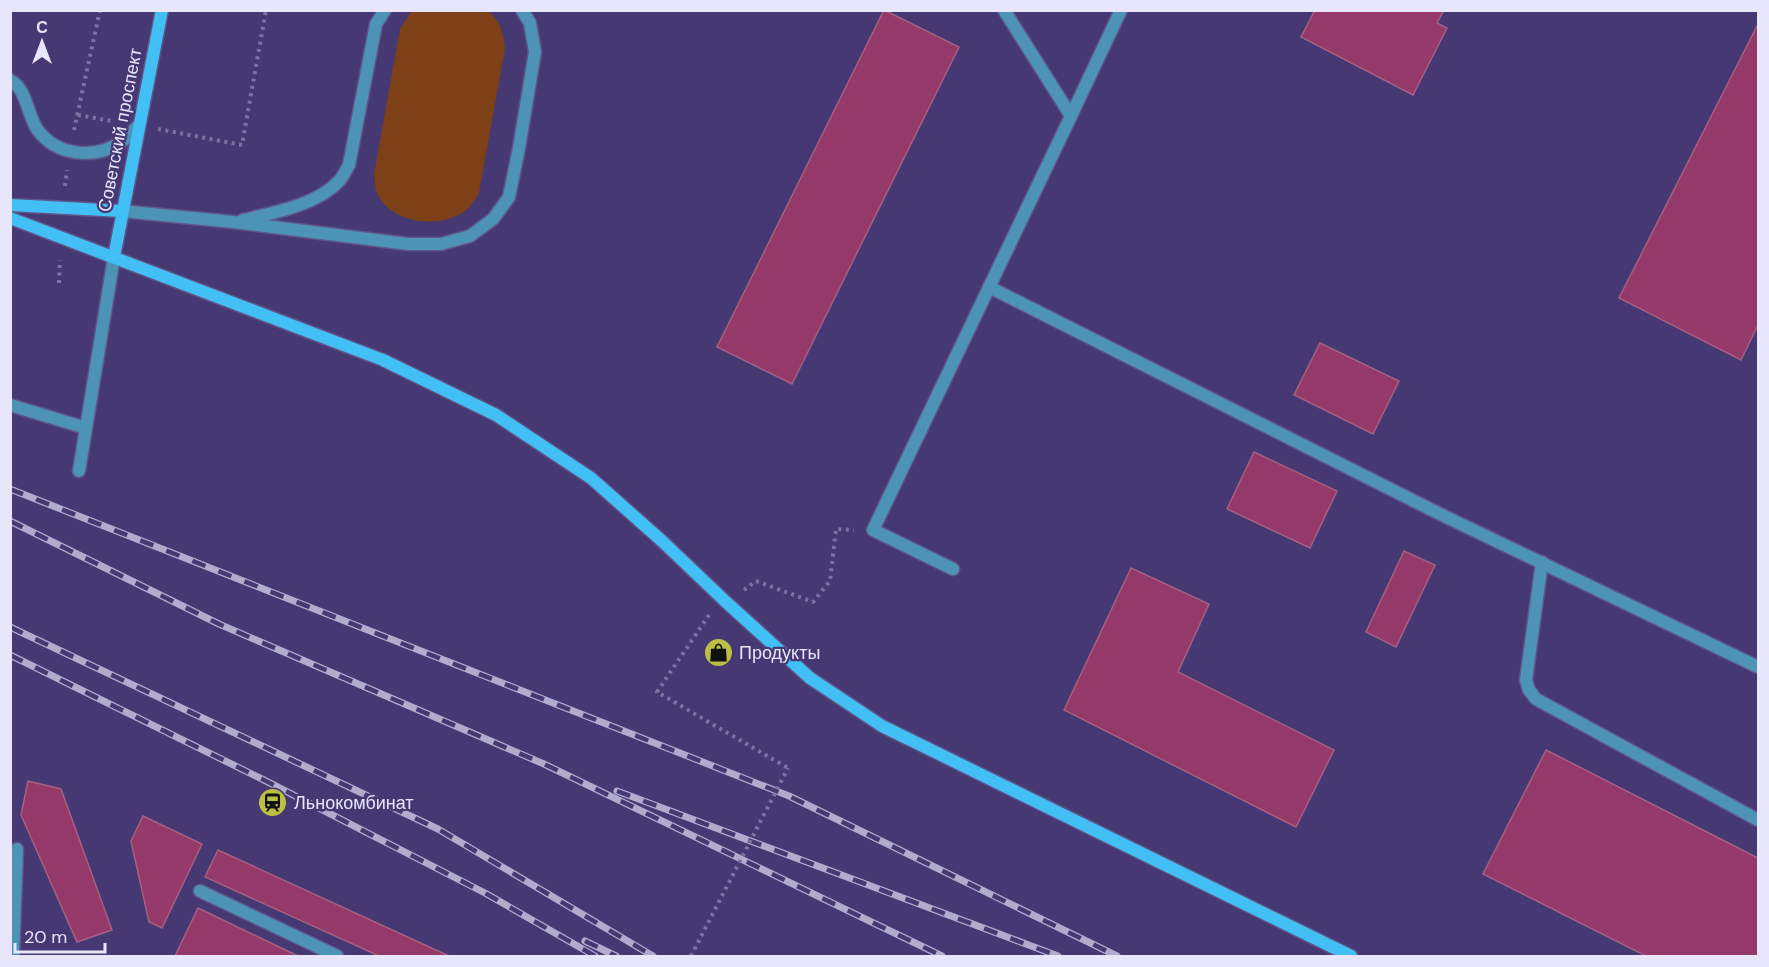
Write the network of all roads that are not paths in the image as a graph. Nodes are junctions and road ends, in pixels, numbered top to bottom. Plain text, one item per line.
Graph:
1 (162, 10) edge
2 (385, 10) edge
3 (522, 10) edge
4 (1004, 10) edge
5 (1121, 10) edge
6 (10, 80) edge
7 (1071, 116) junction
8 (138, 126) junction
9 (10, 205) edge
10 (122, 211) junction
11 (10, 218) edge
12 (233, 222) junction
13 (114, 257) junction
14 (989, 287) junction
15 (10, 405) edge
16 (86, 428) junction
17 (79, 471) dead end
18 (1542, 562) junction
19 (953, 569) dead end
20 (1758, 666) edge
21 (1758, 820) edge
22 (16, 849) dead end
23 (200, 891) dead end
24 (13, 957) edge
25 (336, 957) edge
26 (1351, 957) edge

1 - 8 street, Советский проспект
2 - 12 lane
3 - 12 lane
4 - 7 lane
5 - 7 lane
6 - 8 lane
7 - 14 lane
8 - 10 street, Советский проспект
9 - 10 street
10 - 12 lane
10 - 13 street, Советский проспект
11 - 13 street
13 - 16 lane
13 - 26 street
14 - 18 lane
14 - 19 lane
15 - 16 lane
16 - 17 lane
18 - 20 lane
18 - 21 lane
22 - 24 lane
23 - 25 lane

